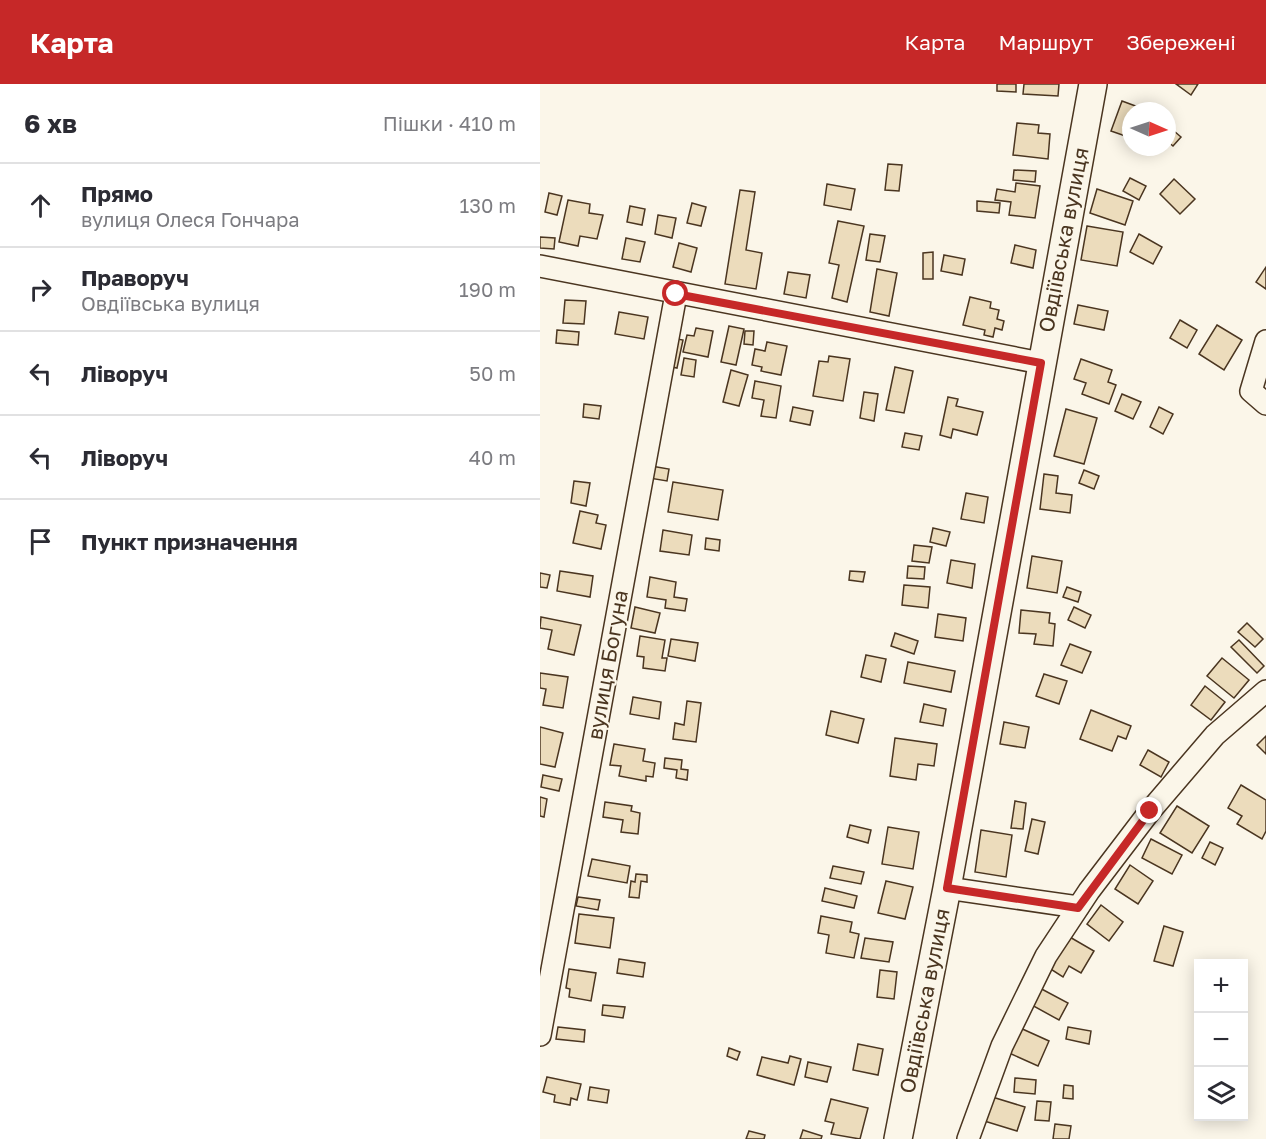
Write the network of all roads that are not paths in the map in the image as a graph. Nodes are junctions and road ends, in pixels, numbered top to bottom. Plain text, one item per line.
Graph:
1 (1093, 84) edge
2 (540, 266) edge
3 (676, 294) junction
4 (1266, 341) edge
5 (1041, 363) junction
6 (1266, 404) edge
7 (1266, 691) edge
8 (947, 888) junction
9 (1078, 908) junction
10 (540, 1035) edge
11 (898, 1139) edge
12 (968, 1139) edge

1 - 5 main road, Овдіївська вулиця
2 - 3 street
3 - 5 street
3 - 10 street, вулиця Богуна
4 - 6 street
5 - 8 main road, Овдіївська вулиця
7 - 9 street
8 - 9 street
8 - 11 main road, Овдіївська вулиця
9 - 12 street

